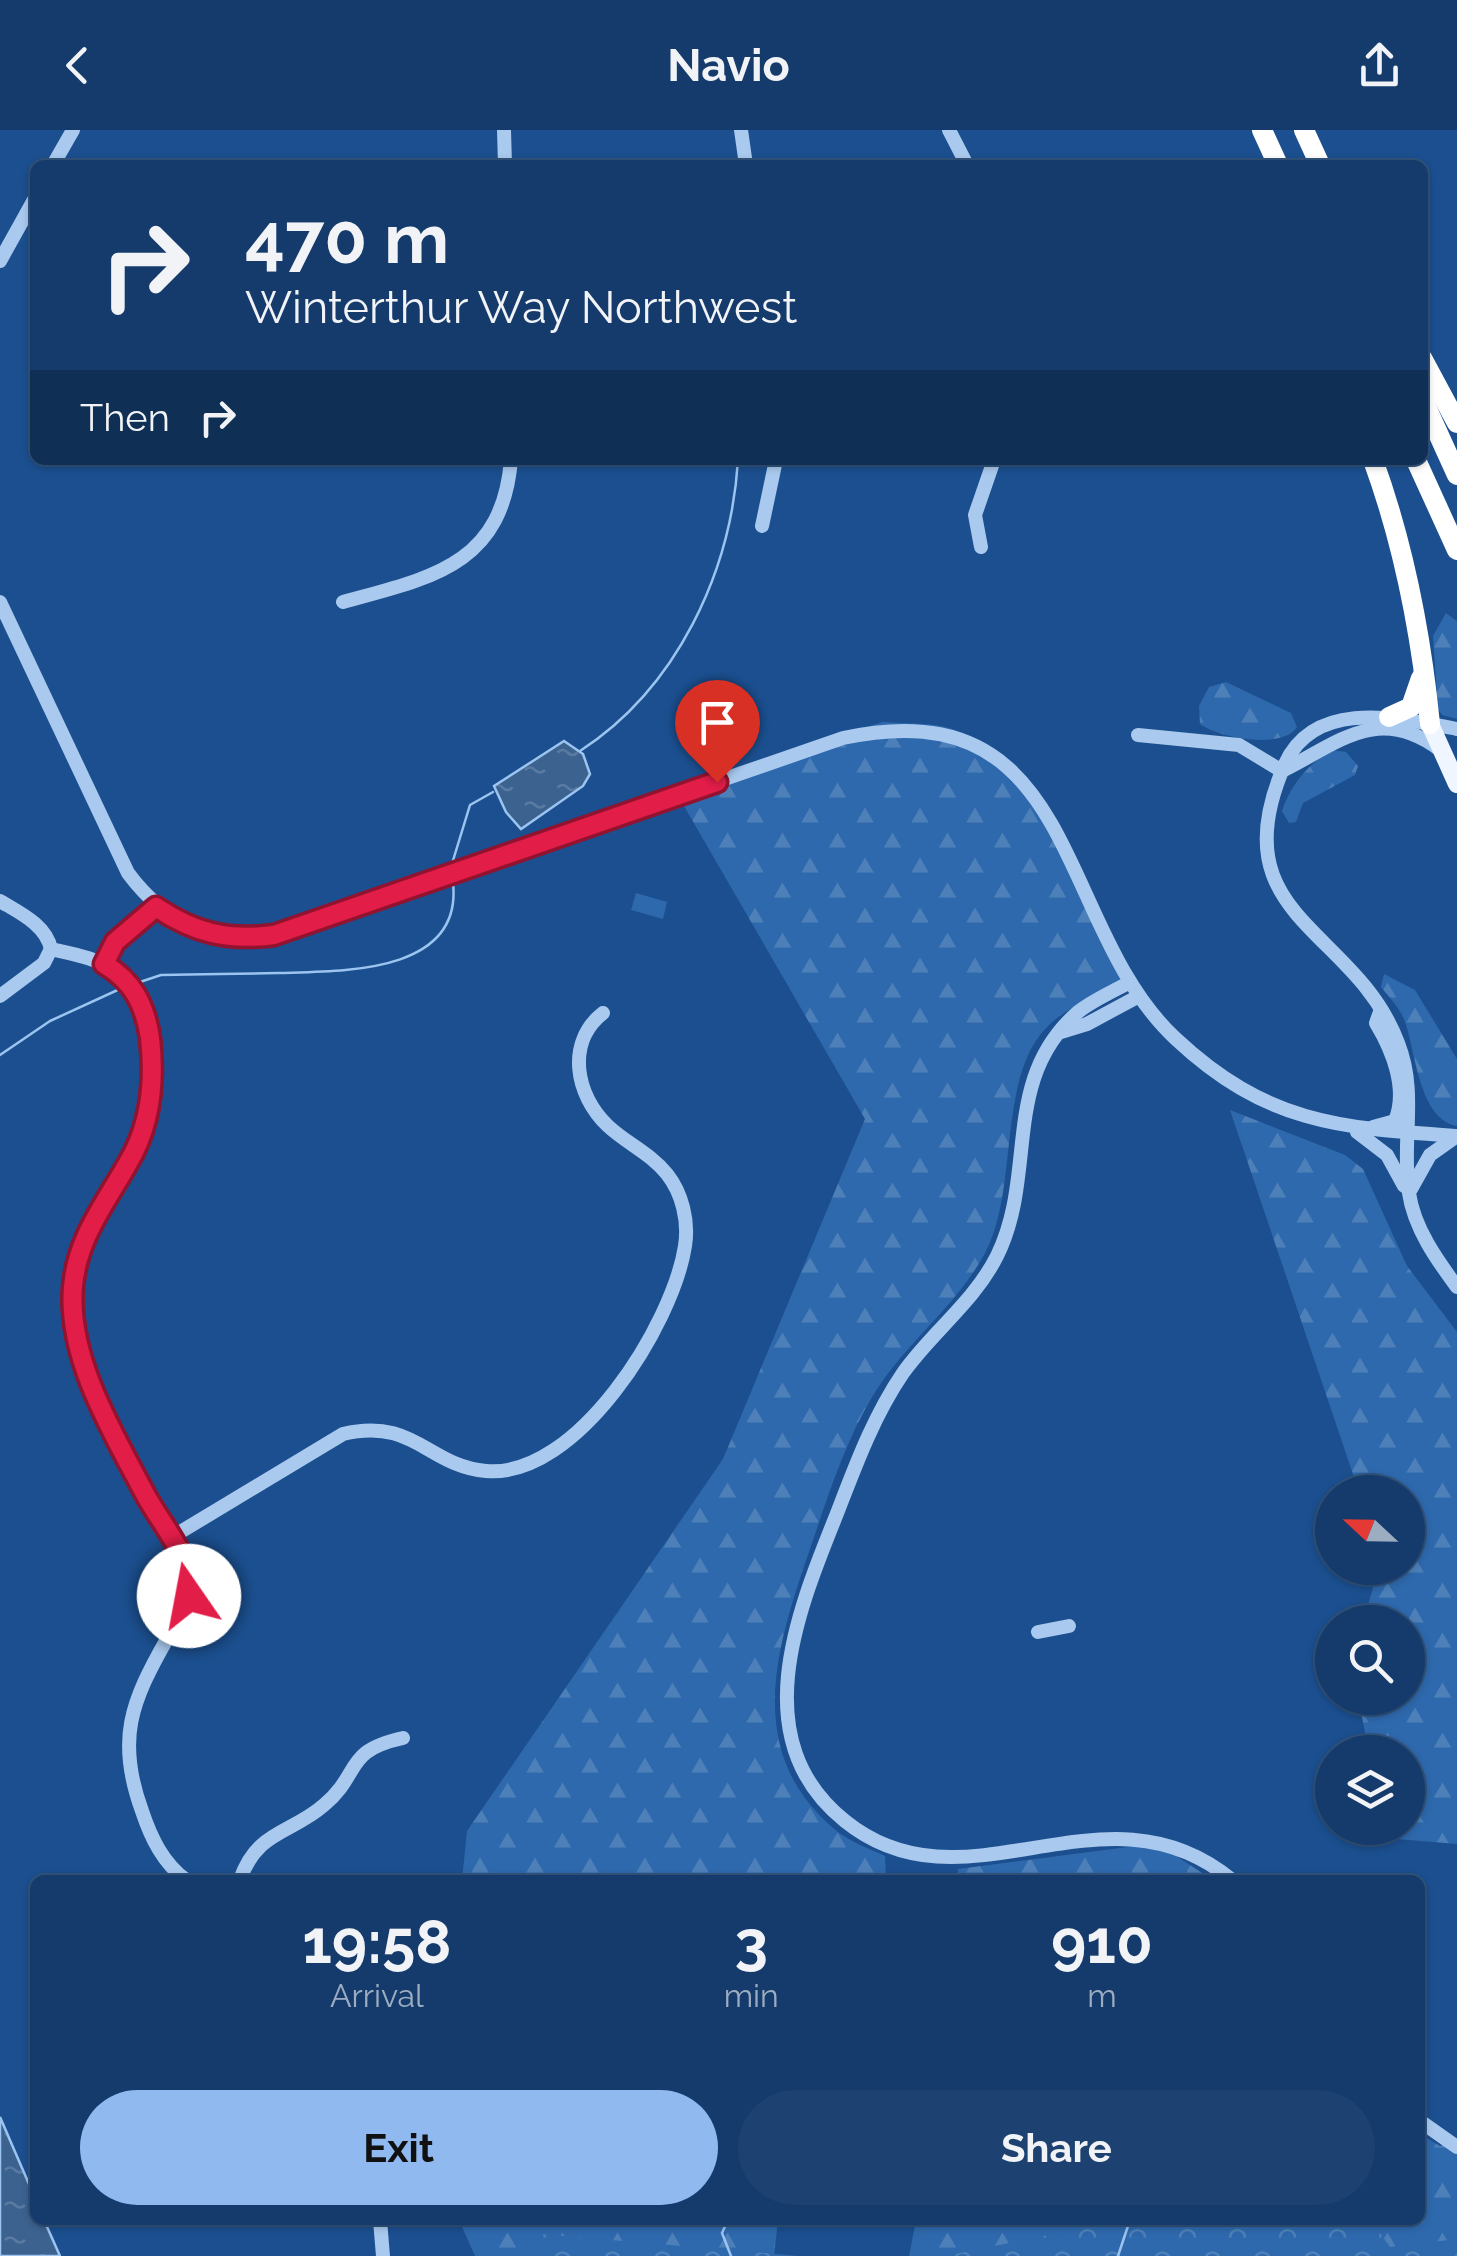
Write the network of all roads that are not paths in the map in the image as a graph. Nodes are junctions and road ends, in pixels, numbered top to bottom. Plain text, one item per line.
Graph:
1 (73, 130) edge
2 (504, 130) edge
3 (741, 130) edge
4 (950, 130) edge
5 (1264, 134) edge
6 (1306, 134) edge
7 (56, 160) edge
8 (505, 160) edge
9 (745, 160) edge
10 (965, 160) edge
11 (1274, 160) edge
12 (1319, 160) edge
13 (30, 207) edge
14 (0, 261) edge
15 (1428, 369) edge
16 (1428, 411) edge
17 (1457, 423) edge
18 (510, 465) edge
19 (775, 465) edge
20 (992, 465) edge
21 (1375, 465) edge
22 (1418, 465) edge
23 (1457, 475) edge
24 (762, 526) dead end
25 (981, 547) dead end
26 (1457, 550) edge
27 (0, 602) edge
28 (343, 602) dead end
29 (1423, 661) junction
30 (1389, 716) junction
31 (1430, 724) junction
32 (1457, 729) edge
33 (1138, 736) dead end
34 (1440, 750) junction
35 (1282, 771) junction
36 (1457, 774) edge
37 (1456, 783) edge
38 (0, 901) edge
39 (156, 907) junction
40 (51, 949) junction
41 (104, 964) junction
42 (1130, 982) junction
43 (0, 996) edge
44 (1139, 996) junction
45 (1381, 1009) junction
46 (602, 1013) dead end
47 (1060, 1032) junction
48 (1352, 1129) junction
49 (1410, 1134) junction
50 (1457, 1137) edge
51 (1409, 1196) junction
52 (1457, 1288) edge
53 (172, 1537) junction
54 (1069, 1626) dead end
55 (1038, 1632) dead end
56 (403, 1738) dead end
57 (181, 1875) edge
58 (243, 1875) edge
59 (1224, 1875) edge
60 (1425, 2124) edge
61 (1457, 2147) edge
62 (380, 2225) edge
63 (383, 2256) edge

1 - 7 street
2 - 8 street
3 - 9 street
4 - 10 street
5 - 11 highway
6 - 12 highway
13 - 14 street
15 - 17 highway
16 - 23 highway
18 - 28 street
19 - 24 street
20 - 25 street
21 - 29 highway
22 - 26 highway
27 - 39 street
29 - 30 highway
29 - 31 highway
30 - 31 street
30 - 35 street
31 - 32 street
31 - 34 main road
33 - 35 street
34 - 35 street
34 - 37 main road
35 - 45 street
36 - 37 main road
38 - 40 street
39 - 41 street
39 - 42 street
40 - 41 street
40 - 43 street
41 - 53 street
42 - 44 street
42 - 47 street
44 - 47 street
44 - 48 street
45 - 48 street
45 - 49 street
46 - 53 street
47 - 59 street
48 - 49 street
48 - 51 street
49 - 50 street
49 - 51 street
50 - 51 street
51 - 52 street
53 - 57 street
54 - 55 street
56 - 58 street
60 - 61 street
62 - 63 street

